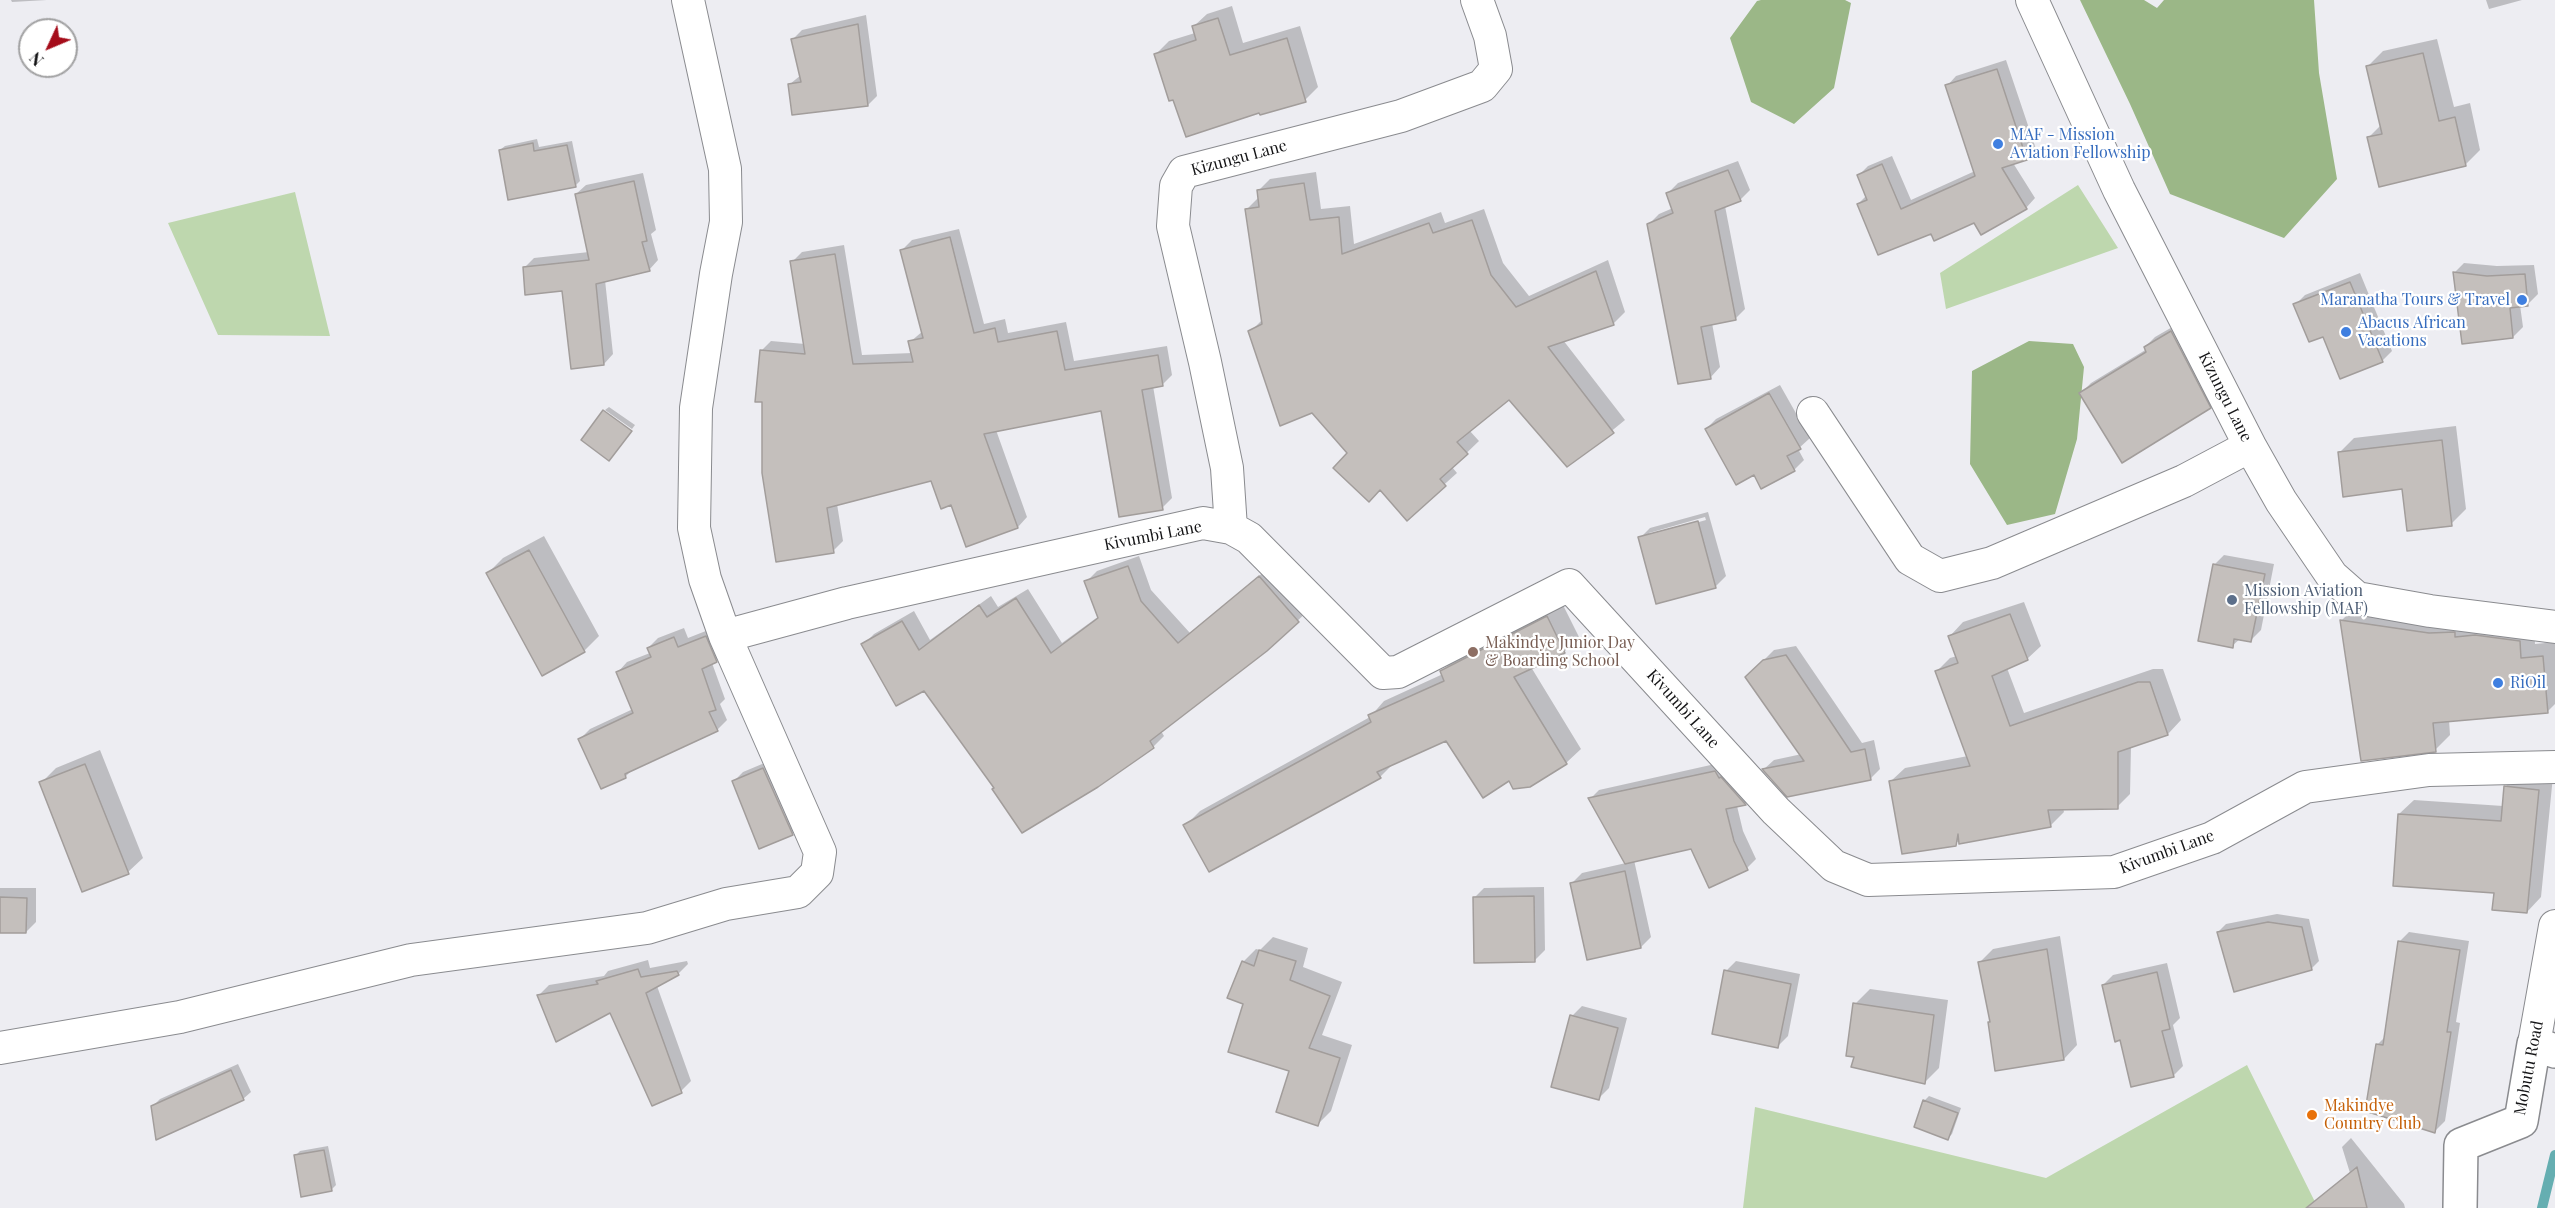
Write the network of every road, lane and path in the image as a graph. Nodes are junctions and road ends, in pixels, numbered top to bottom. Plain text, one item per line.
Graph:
1 (688, 0) edge
2 (1477, 0) edge
3 (2032, 0) edge
4 (1814, 413) dead end
5 (2250, 446) junction
6 (1231, 528) junction
7 (2555, 627) edge
8 (725, 636) junction
9 (2555, 767) edge
10 (2555, 926) edge
11 (2544, 1047) edge
12 (0, 1048) edge
13 (2460, 1208) edge

1 - 8 street
2 - 6 street, Kizungu Lane
3 - 5 street, Kizungu Lane
4 - 5 street
5 - 7 street, Kizungu Lane
6 - 8 street, Kivumbi Lane
6 - 9 street, Kivumbi Lane
8 - 12 street
10 - 11 street, Mobutu Road
11 - 13 street, Mobutu Road

